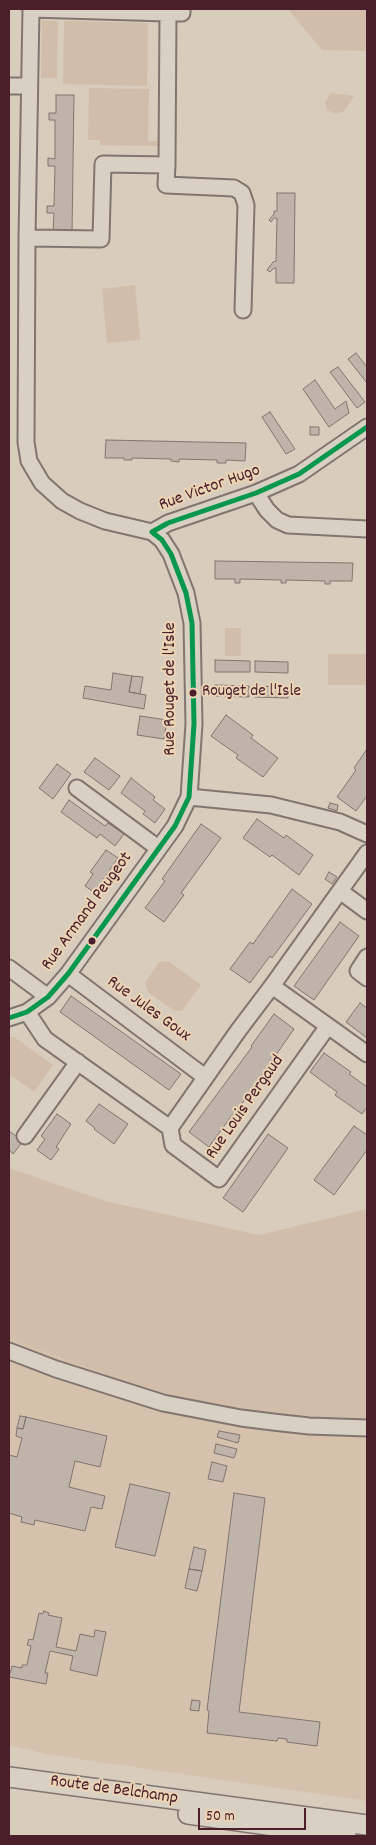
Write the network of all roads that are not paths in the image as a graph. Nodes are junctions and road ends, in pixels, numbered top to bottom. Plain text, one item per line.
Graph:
1 (31, 9) edge
2 (175, 11) edge
3 (9, 86) edge
4 (29, 86) junction
5 (166, 165) junction
6 (27, 238) junction
7 (243, 310) dead end
8 (367, 427) edge
9 (256, 493) junction
10 (367, 529) edge
11 (152, 532) junction
12 (77, 788) dead end
13 (189, 797) junction
14 (367, 834) edge
15 (158, 848) junction
16 (367, 853) edge
17 (340, 891) junction
18 (367, 911) edge
19 (367, 957) edge
20 (9, 968) edge
21 (68, 974) junction
22 (367, 978) edge
23 (272, 986) junction
24 (48, 997) junction
25 (27, 1012) junction
26 (9, 1018) edge
27 (328, 1026) junction
28 (367, 1054) edge
29 (78, 1062) junction
30 (206, 1076) junction
31 (170, 1128) junction
32 (25, 1136) dead end
33 (9, 1351) edge
34 (367, 1428) edge
35 (9, 1778) edge
36 (9, 1790) edge
37 (367, 1825) edge
38 (346, 1836) edge

1 - 2 street
1 - 4 street, Rue Victor Hugo
2 - 5 street
3 - 4 street
4 - 6 street, Rue Victor Hugo
5 - 6 street
5 - 7 street
6 - 11 street, Rue Victor Hugo
8 - 9 street, Rue Victor Hugo
9 - 10 street
9 - 11 street, Rue Victor Hugo
11 - 13 street, Rue Rouget de l'Isle
12 - 15 street, Rue Armand Peugeot
13 - 14 street
13 - 15 street, Rue Armand Peugeot
15 - 21 street, Rue Armand Peugeot
16 - 17 street
17 - 18 street
17 - 23 street
19 - 22 street
20 - 24 street, Rue Armand Peugeot
21 - 24 street, Rue Armand Peugeot
21 - 30 street, Rue Jules Goux
23 - 27 street
23 - 30 street
24 - 25 street, Rue Armand Peugeot
25 - 26 street, Rue Armand Peugeot
25 - 29 street
27 - 28 street
27 - 31 street, Rue Louis Pergaud
29 - 31 street
29 - 32 street
30 - 31 street
33 - 34 street
35 - 37 main road, Route de Belchamp
36 - 38 main road, Route de Belchamp

